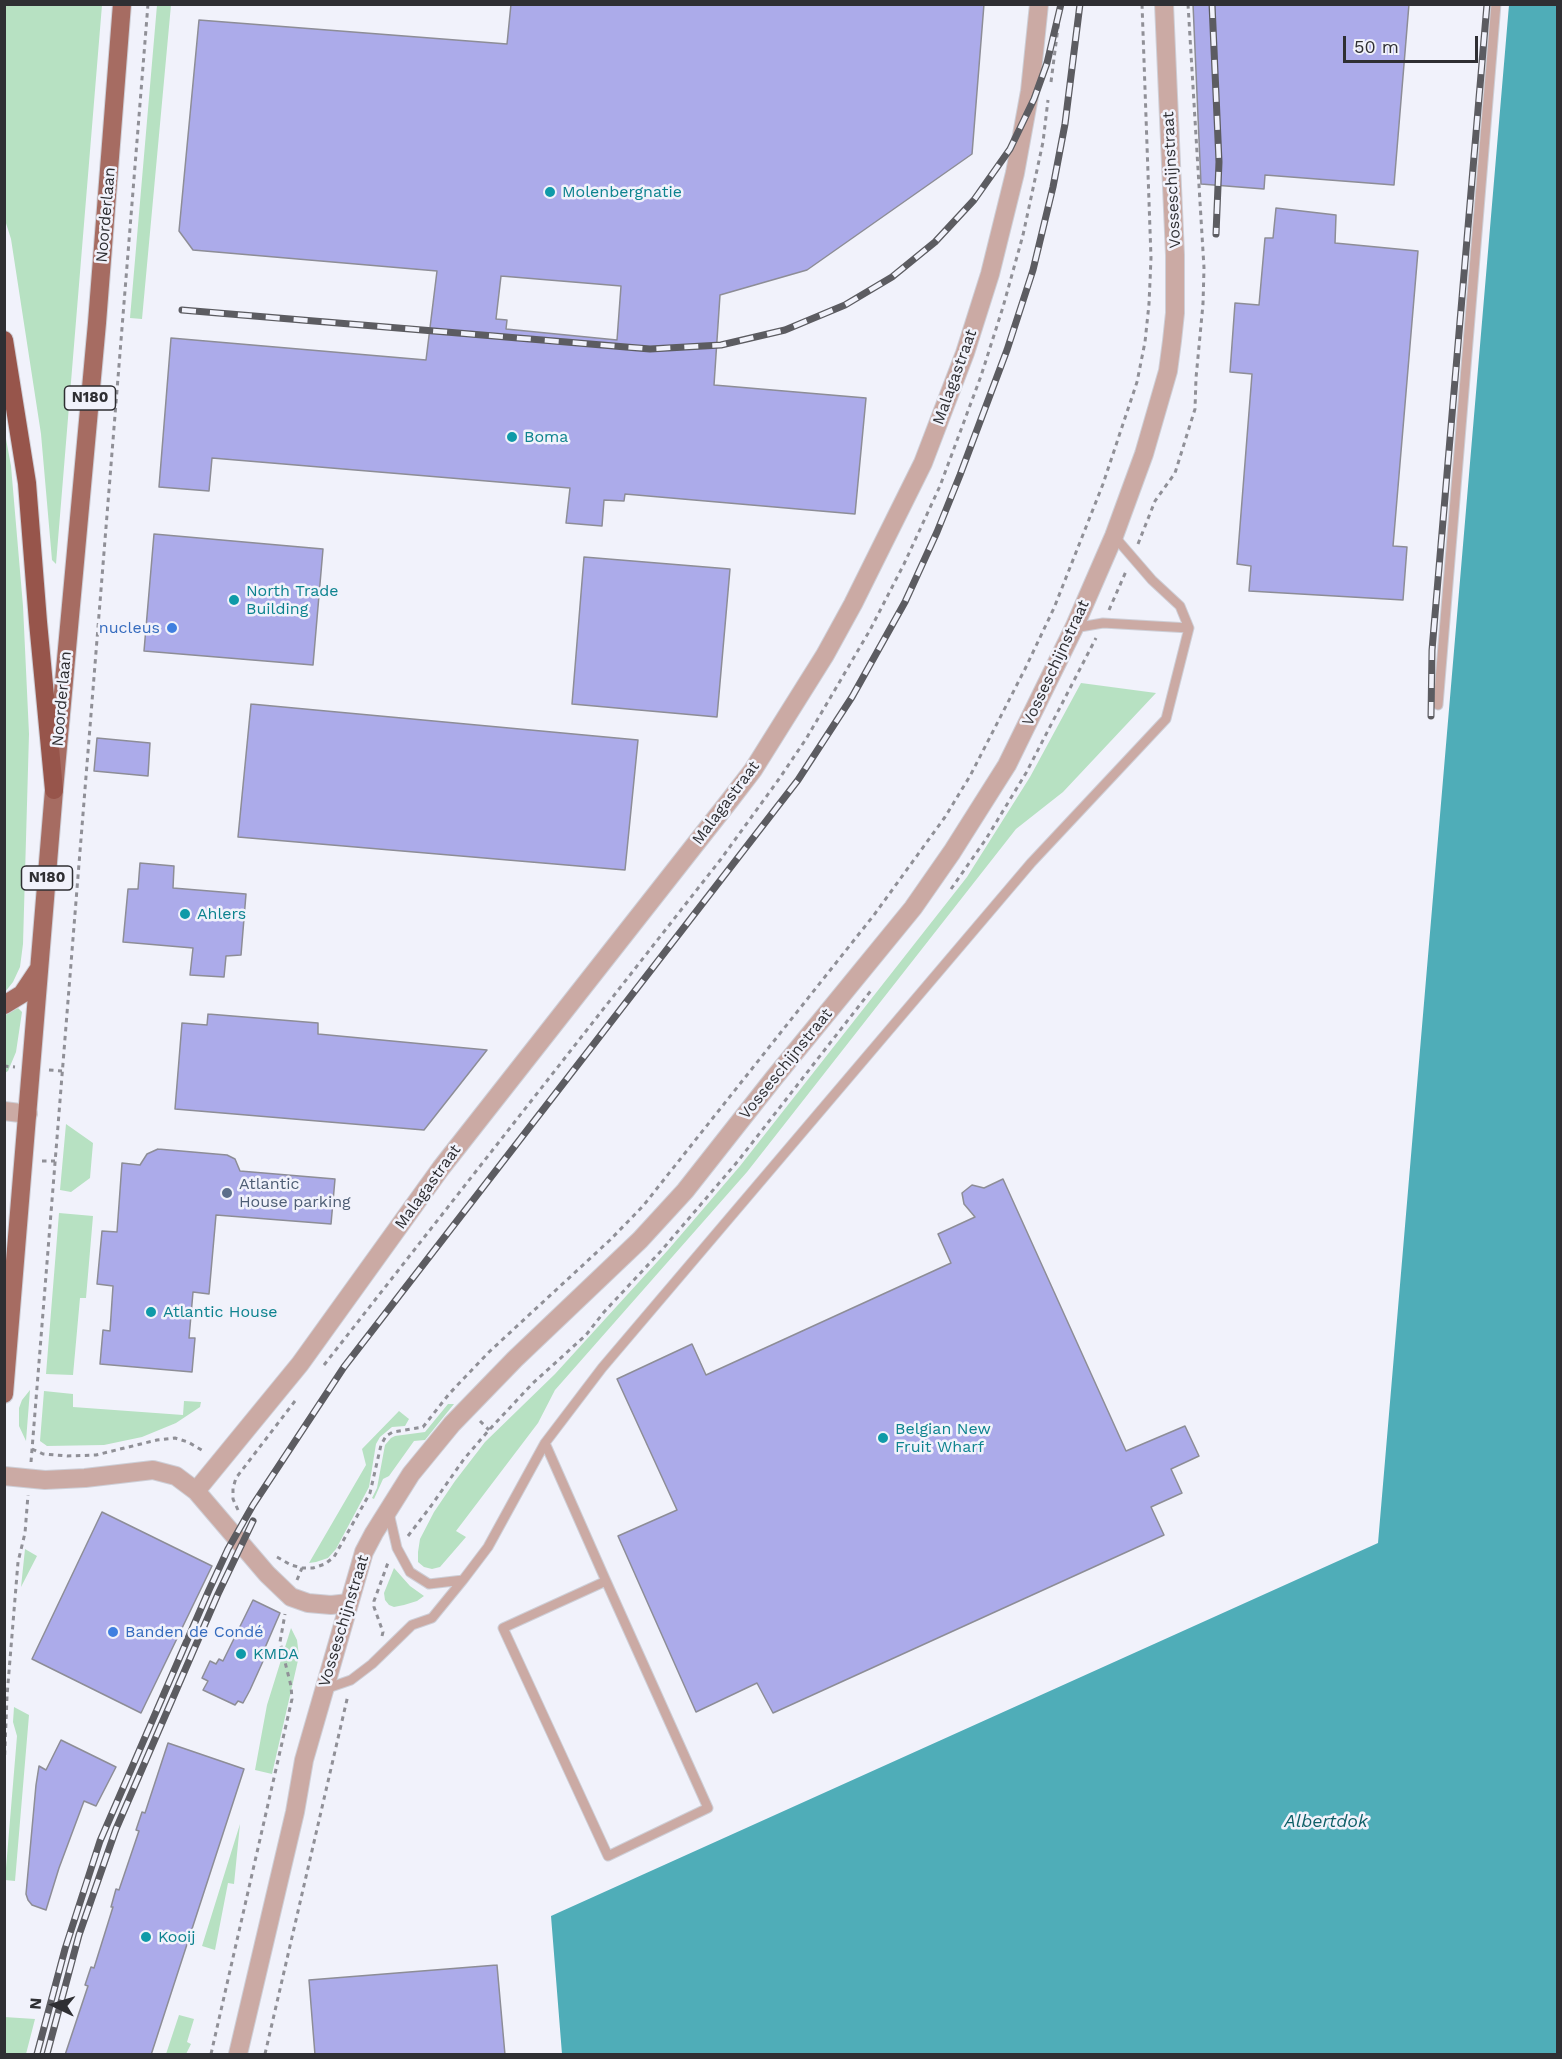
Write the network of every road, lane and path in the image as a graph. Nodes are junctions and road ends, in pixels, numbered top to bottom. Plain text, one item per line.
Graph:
1 (122, 4) edge
2 (148, 4) edge
3 (1039, 4) edge
4 (1142, 4) edge
5 (1164, 4) edge
6 (1188, 4) edge
7 (1496, 4) edge
8 (4, 340) edge
9 (1114, 536) junction
10 (1132, 558) junction
11 (1103, 623) junction
12 (1074, 628) junction
13 (1189, 628) junction
14 (1438, 705) dead end
15 (54, 790) junction
16 (949, 890) dead end
17 (40, 966) junction
18 (876, 984) dead end
19 (4, 1005) edge
20 (4, 1111) edge
21 (28, 1114) junction
22 (55, 1161) dead end
23 (4, 1394) edge
24 (545, 1443) junction
25 (32, 1449) dead end
26 (219, 1462) junction
27 (4, 1476) edge
28 (196, 1491) junction
29 (388, 1510) junction
30 (241, 1514) dead end
31 (397, 1548) junction
32 (271, 1550) dead end
33 (463, 1580) junction
34 (606, 1581) junction
35 (291, 1598) junction
36 (349, 1603) junction
37 (380, 1641) dead end
38 (351, 1680) junction
39 (323, 1690) junction
40 (211, 2055) edge
41 (238, 2055) edge
42 (265, 2055) edge

1 - 15 main road, Noorderlaan / N180
2 - 22 path
3 - 26 street, Malagastraat
4 - 32 path
5 - 9 street, Vosseschijnstraat
6 - 10 path
7 - 14 lane
8 - 15 highway
9 - 10 lane
9 - 12 street, Vosseschijnstraat
10 - 11 path
10 - 13 lane
11 - 12 lane
11 - 13 lane
11 - 16 path
12 - 29 street, Vosseschijnstraat
13 - 24 lane
15 - 17 main road, Noorderlaan / N180
17 - 19 main road
17 - 21 main road, Noorderlaan / N180
18 - 31 path
20 - 21 street
21 - 23 main road, Noorderlaan / N180
24 - 33 lane
24 - 34 lane
25 - 26 path
26 - 28 street, Malagastraat
26 - 30 path
27 - 28 street
28 - 35 street
29 - 31 lane
29 - 36 street, Vosseschijnstraat
31 - 33 lane
31 - 37 path
33 - 38 lane
34 - 34 lane
35 - 36 street
35 - 40 path
36 - 39 street, Vosseschijnstraat
38 - 39 lane
38 - 42 path
39 - 41 street, Vosseschijnstraat

